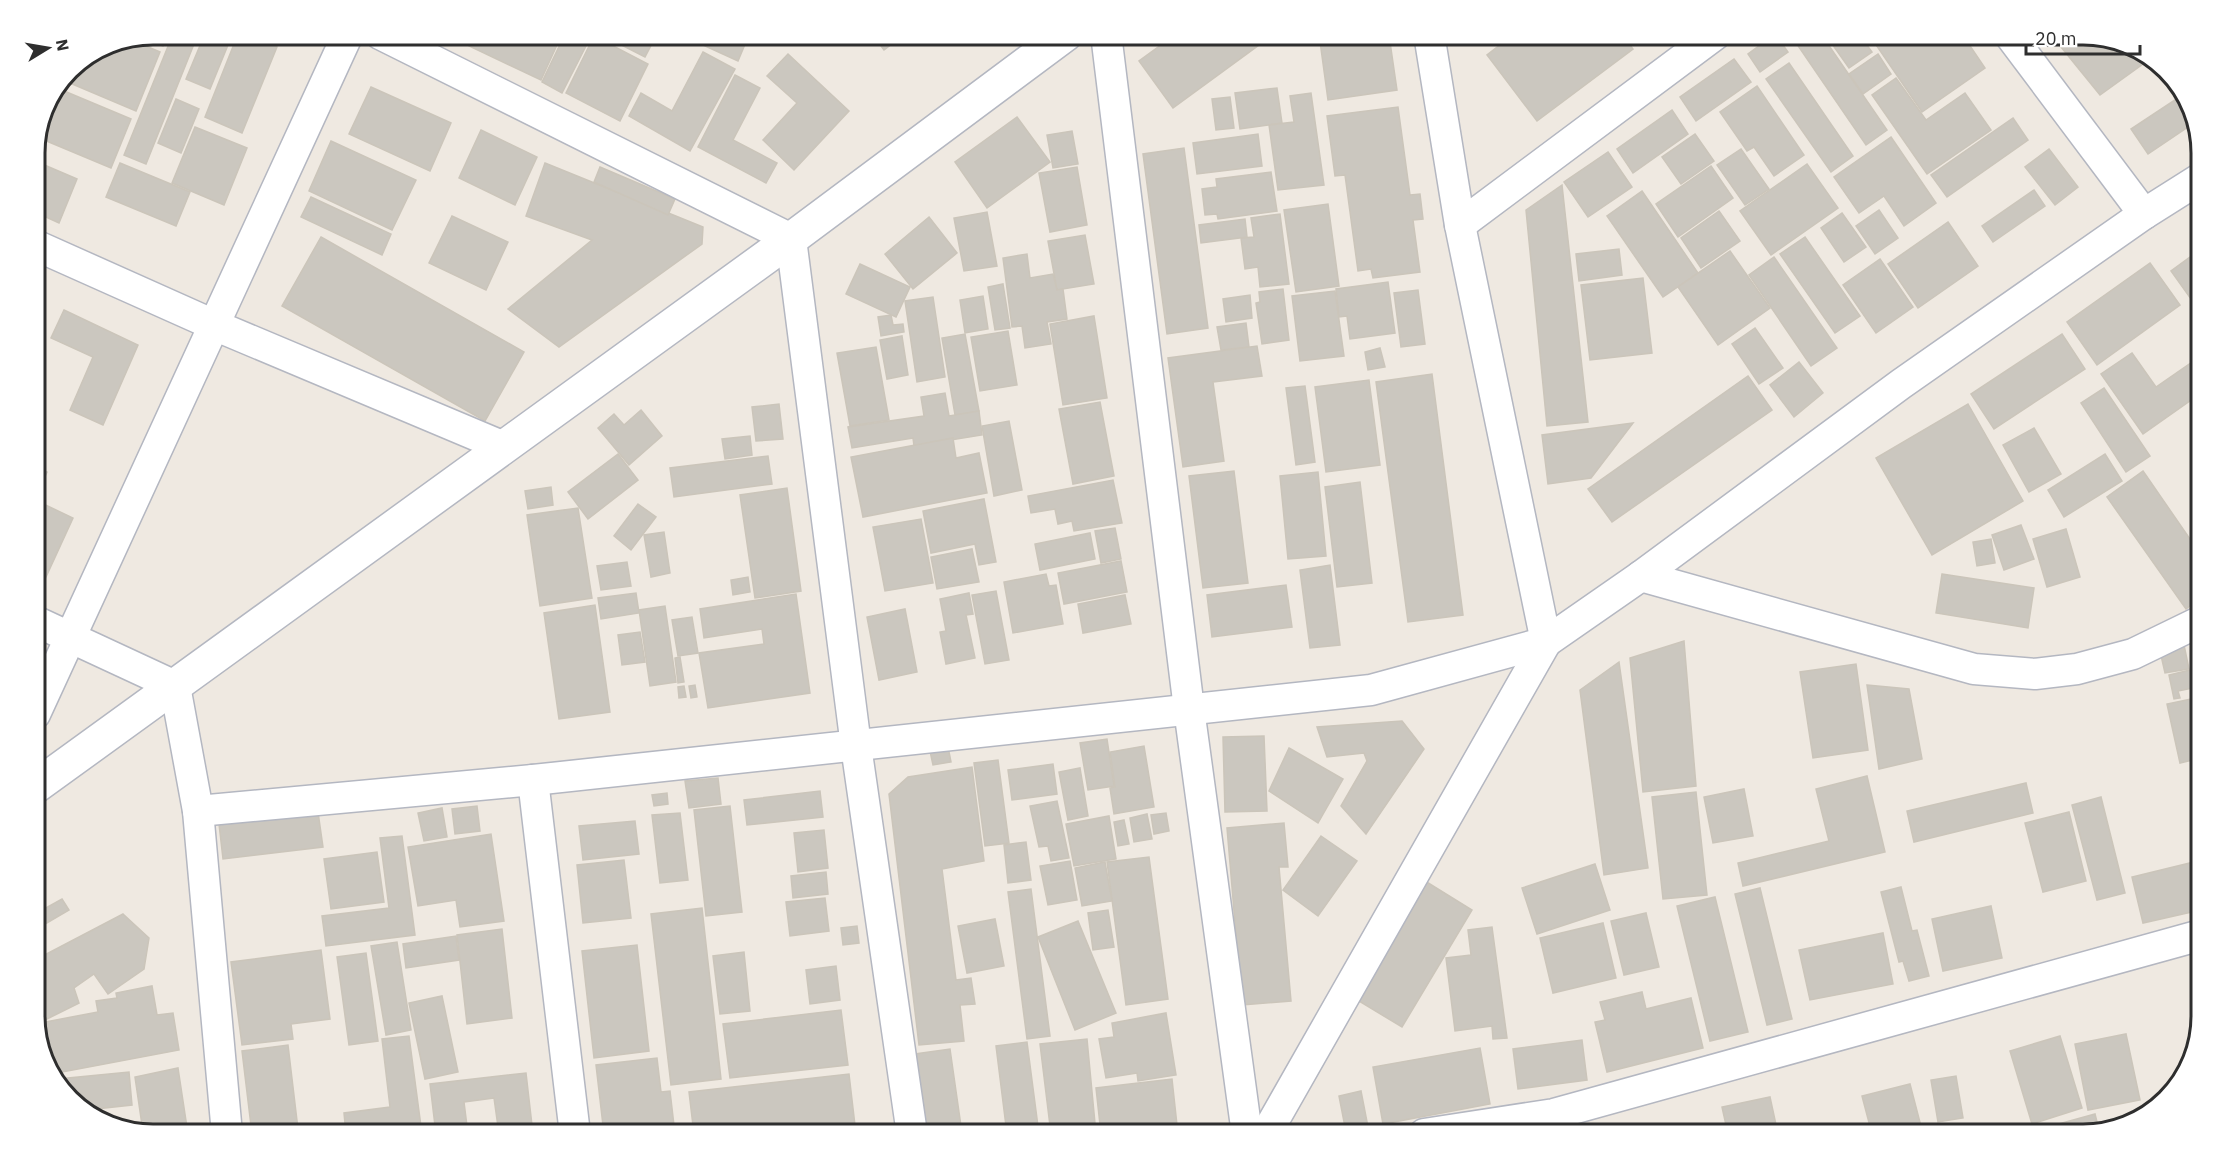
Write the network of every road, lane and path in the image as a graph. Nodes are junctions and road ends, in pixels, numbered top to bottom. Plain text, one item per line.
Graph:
1 (343, 45) edge
2 (402, 45) edge
3 (1051, 45) edge
4 (1107, 45) edge
5 (1431, 45) edge
6 (1701, 45) edge
7 (2017, 45) edge
8 (2191, 184) edge
9 (2144, 214) junction
10 (1460, 225) junction
11 (791, 239) junction
12 (45, 249) edge
13 (214, 325) junction
14 (504, 447) junction
15 (1641, 576) junction
16 (45, 625) edge
17 (2191, 626) edge
18 (71, 637) junction
19 (1546, 642) junction
20 (175, 686) junction
21 (45, 693) edge
22 (1189, 709) junction
23 (856, 746) junction
24 (45, 780) edge
25 (533, 780) junction
26 (198, 812) junction
27 (2191, 938) edge
28 (226, 1124) edge
29 (574, 1124) edge
30 (911, 1124) edge
31 (1246, 1124) edge
32 (1272, 1124) edge
33 (1489, 1124) edge

1 - 13 street
2 - 11 street
3 - 11 street
4 - 22 street
5 - 10 street
6 - 10 street
7 - 9 street
8 - 9 street
9 - 15 street
10 - 19 street
11 - 14 street
11 - 23 street
12 - 13 street
13 - 14 street
13 - 18 street
14 - 20 street
15 - 17 street
15 - 19 street
16 - 18 street
18 - 20 street
18 - 21 street
19 - 22 street
19 - 32 street
20 - 24 street
20 - 26 street
22 - 23 street
22 - 31 street
23 - 25 street
23 - 30 street
25 - 26 street
25 - 29 street
26 - 28 street
27 - 33 street

